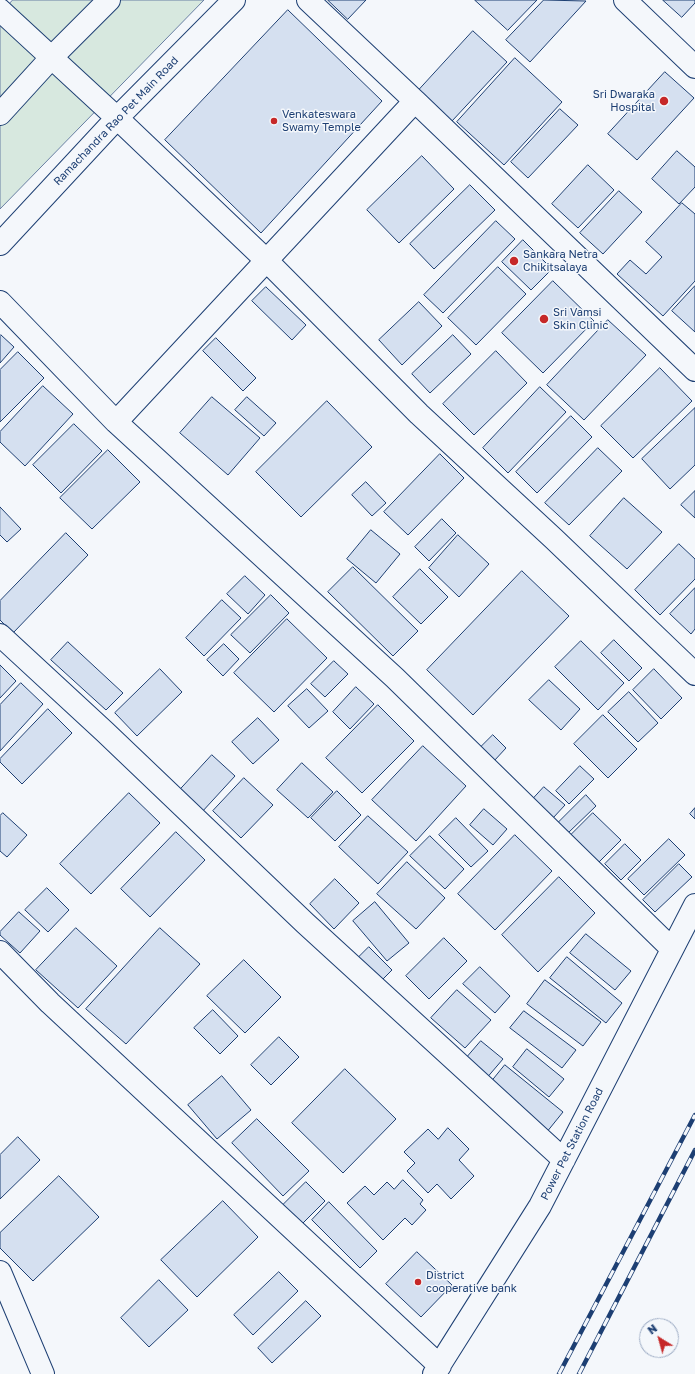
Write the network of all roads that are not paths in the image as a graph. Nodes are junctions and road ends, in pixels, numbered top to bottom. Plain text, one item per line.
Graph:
1 (109, 0) edge
2 (234, 0) edge
3 (308, 0) edge
4 (625, 0) edge
5 (0, 10) edge
6 (52, 57) junction
7 (695, 67) edge
8 (415, 101) junction
9 (0, 114) edge
10 (117, 118) junction
11 (0, 244) edge
12 (266, 260) junction
13 (0, 302) edge
14 (695, 370) edge
15 (116, 422) junction
16 (0, 635) edge
17 (695, 674) edge
18 (695, 905) edge
19 (672, 949) junction
20 (0, 952) edge
21 (564, 1160) junction
22 (0, 1272) edge
23 (437, 1370) edge
24 (43, 1374) edge

1 - 6 street
2 - 10 street, Ramachandra Rao Pet Main Road
3 - 8 street
4 - 7 street
5 - 6 street
6 - 9 street
6 - 10 street
8 - 12 street
8 - 14 street
10 - 11 street, Ramachandra Rao Pet Main Road
10 - 12 street
12 - 15 street
12 - 17 street
13 - 15 street
15 - 19 street
16 - 21 street
18 - 19 street, Power Pet Station Road
19 - 21 street, Power Pet Station Road
20 - 23 street
21 - 23 street, Power Pet Station Road
22 - 24 street

